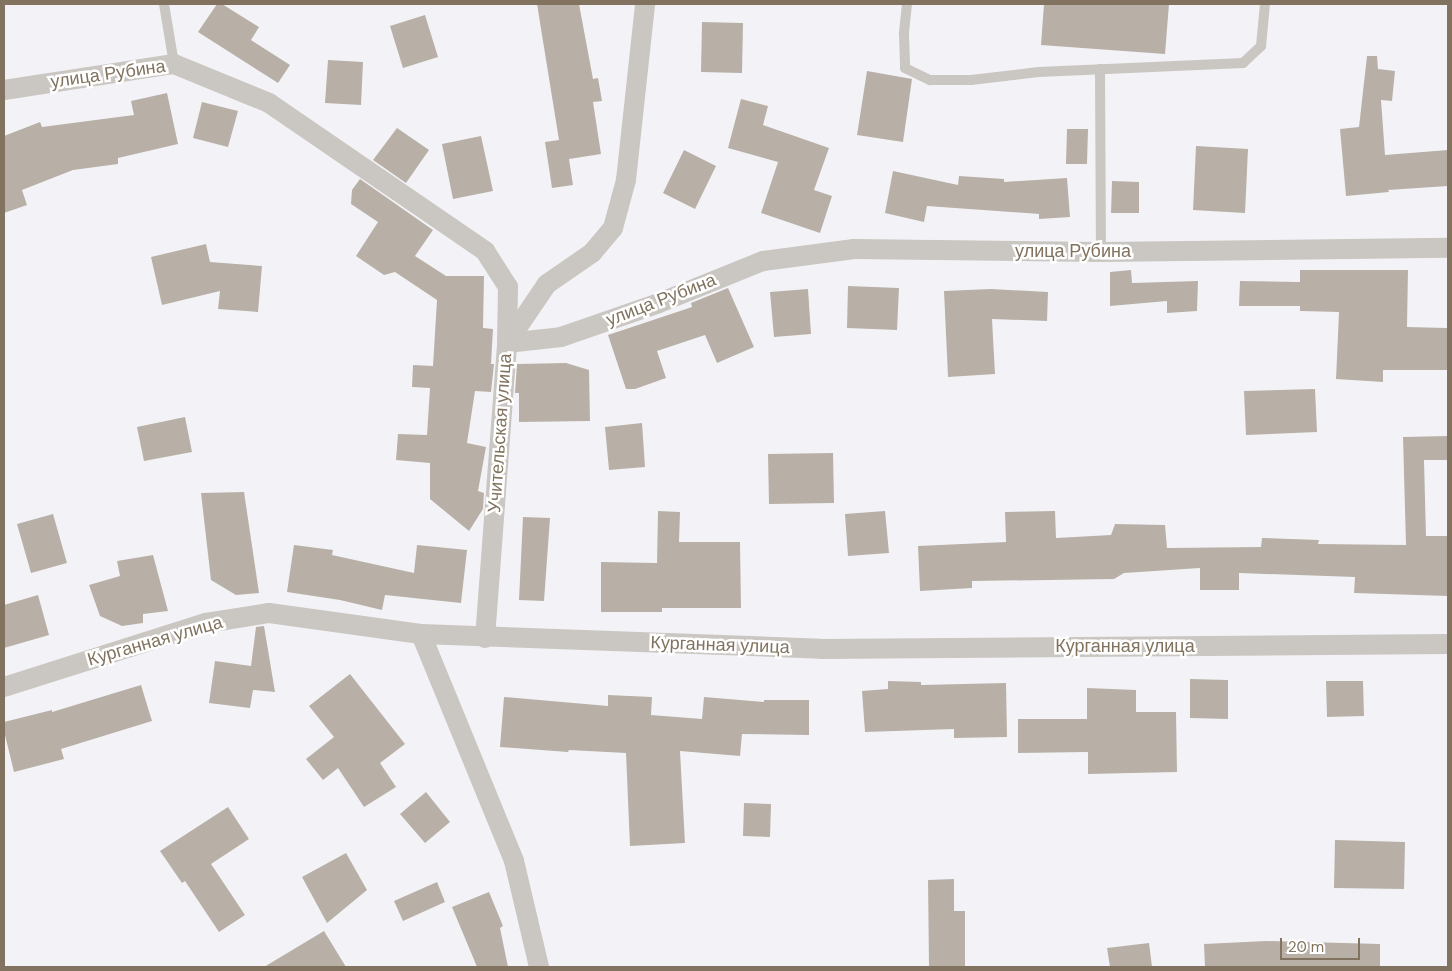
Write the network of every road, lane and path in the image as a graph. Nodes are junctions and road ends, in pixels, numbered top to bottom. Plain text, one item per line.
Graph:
1 (164, 4) edge
2 (645, 4) edge
3 (907, 4) edge
4 (1265, 4) edge
5 (174, 64) junction
6 (1100, 69) junction
7 (4, 90) edge
8 (1448, 248) edge
9 (1101, 252) junction
10 (507, 343) junction
11 (421, 634) junction
12 (485, 638) junction
13 (1448, 644) edge
14 (4, 687) edge
15 (539, 967) edge

1 - 5 lane
2 - 10 street, Учительская улица
3 - 6 lane
4 - 6 lane
5 - 7 street, улица Рубина
5 - 10 street, улица Рубина
6 - 9 lane
8 - 9 street, улица Рубина
9 - 10 street, улица Рубина
10 - 12 street, Учительская улица
11 - 12 street, Курганная улица
11 - 14 street, Курганная улица
11 - 15 street
12 - 13 street, Курганная улица

